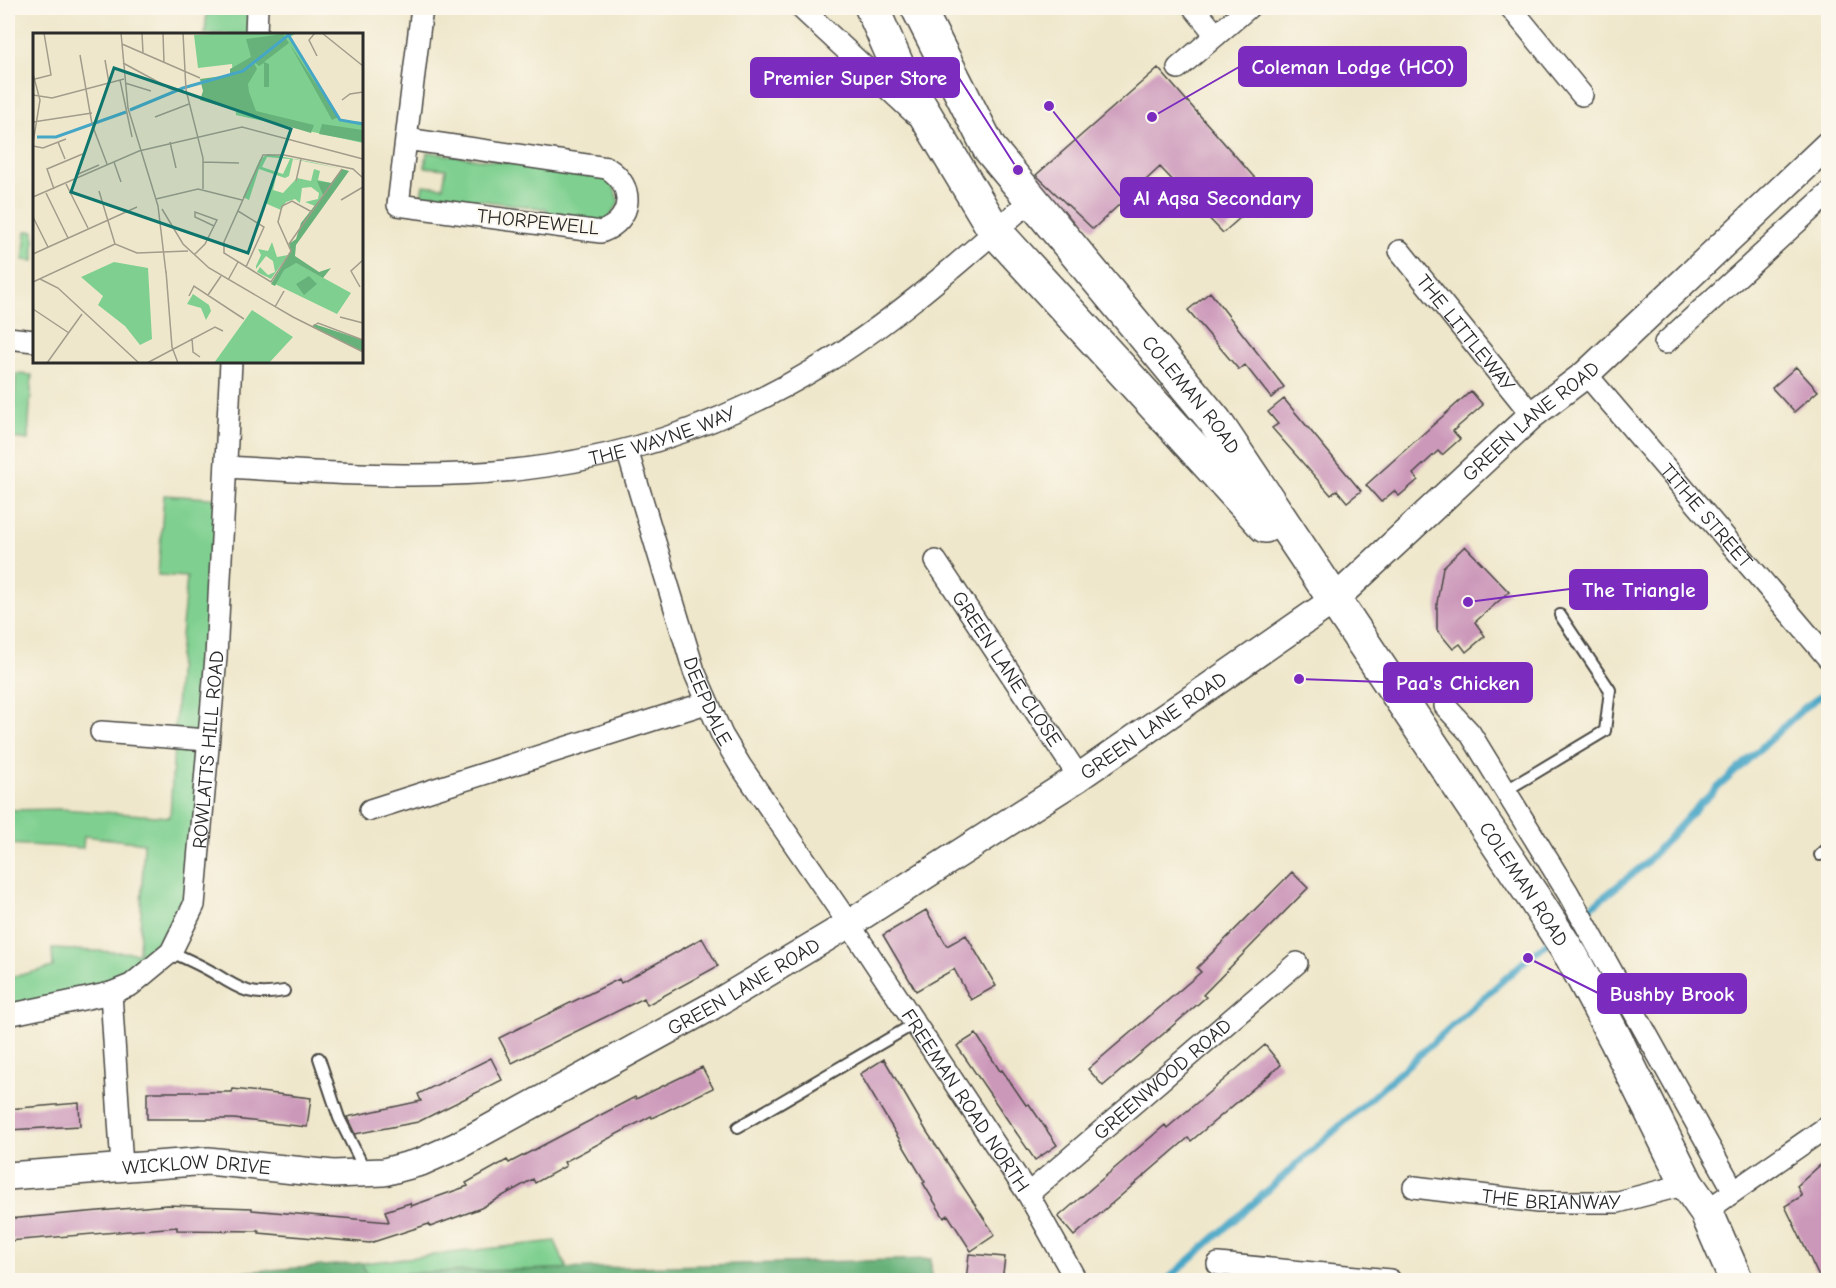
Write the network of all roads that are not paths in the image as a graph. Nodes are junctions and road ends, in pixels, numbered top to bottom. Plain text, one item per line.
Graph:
1 (257, 8) edge
2 (422, 8) edge
3 (872, 8) edge
4 (918, 8) edge
5 (1194, 8) edge
6 (1248, 8) edge
7 (1512, 8) edge
8 (811, 9) edge
9 (256, 33) edge
10 (1216, 35) junction
11 (1178, 68) dead end
12 (1582, 95) dead end
13 (936, 134) junction
14 (406, 139) junction
15 (1828, 145) edge
16 (1828, 194) edge
17 (1030, 201) junction
18 (995, 231) junction
19 (1728, 240) junction
20 (1400, 250) dead end
21 (1751, 264) junction
22 (8, 338) edge
23 (33, 341) edge
24 (1665, 343) dead end
25 (231, 363) edge
26 (1586, 374) junction
27 (1532, 415) junction
28 (627, 450) junction
29 (226, 467) junction
30 (936, 561) dead end
31 (1334, 600) junction
32 (1560, 615) dead end
33 (1828, 658) edge
34 (706, 703) junction
35 (1445, 706) dead end
36 (100, 732) dead end
37 (207, 740) junction
38 (1079, 777) junction
39 (1505, 791) junction
40 (370, 810) dead end
41 (849, 924) junction
42 (1585, 951) junction
43 (171, 952) junction
44 (1297, 963) dead end
45 (284, 991) dead end
46 (111, 993) junction
47 (8, 1015) edge
48 (914, 1024) junction
49 (319, 1058) dead end
50 (738, 1127) dead end
51 (1827, 1129) edge
52 (122, 1167) junction
53 (375, 1172) junction
54 (8, 1176) edge
55 (1687, 1184) junction
56 (1414, 1188) dead end
57 (1734, 1191) junction
58 (1028, 1194) junction
59 (1706, 1211) junction
60 (1218, 1264) dead end
61 (1076, 1281) edge
62 (1390, 1281) edge
63 (1736, 1281) edge

1 - 9 street
2 - 14 street, THORPEWELL
3 - 13 highway, COLEMAN ROAD
4 - 17 highway, COLEMAN ROAD
5 - 10 street
6 - 10 street
7 - 12 street
8 - 13 street
10 - 11 street
13 - 18 highway, COLEMAN ROAD
14 - 14 street, THORPEWELL
15 - 19 street, GREEN LANE ROAD
16 - 21 street
17 - 18 street, THE WAYNE WAY
17 - 31 highway, COLEMAN ROAD
18 - 28 street, THE WAYNE WAY
18 - 31 highway, COLEMAN ROAD
19 - 21 street
19 - 26 street, GREEN LANE ROAD
20 - 27 street, THE LITTLEWAY
21 - 24 street
22 - 23 street
25 - 29 street, ROWLATTS HILL ROAD
26 - 27 street, GREEN LANE ROAD
26 - 33 street, TITHE STREET
27 - 31 street, GREEN LANE ROAD
28 - 29 street, THE WAYNE WAY
28 - 34 street, DEEPDALE
29 - 37 street, ROWLATTS HILL ROAD
30 - 38 street, GREEN LANE CLOSE
31 - 38 street, GREEN LANE ROAD
31 - 42 highway, COLEMAN ROAD
32 - 39 lane
34 - 40 street
34 - 41 street, DEEPDALE
35 - 39 street
36 - 37 street
37 - 43 street, ROWLATTS HILL ROAD
38 - 41 street, GREEN LANE ROAD
39 - 42 street
41 - 48 street, FREEMAN ROAD NORTH
41 - 53 street, GREEN LANE ROAD
42 - 55 highway, COLEMAN ROAD
42 - 57 street
43 - 45 lane
43 - 46 street, ROWLATTS HILL ROAD
44 - 58 street, GREENWOOD ROAD
46 - 47 street, ROWLATTS HILL ROAD
46 - 52 street
48 - 50 lane
48 - 58 street, FREEMAN ROAD NORTH
49 - 53 lane
51 - 57 street
52 - 53 street, WICKLOW DRIVE
52 - 54 street, WICKLOW DRIVE
55 - 56 street, THE BRIANWAY
55 - 59 highway, COLEMAN ROAD
57 - 59 street
58 - 61 street, FREEMAN ROAD NORTH
59 - 63 highway, COLEMAN ROAD
60 - 62 street

